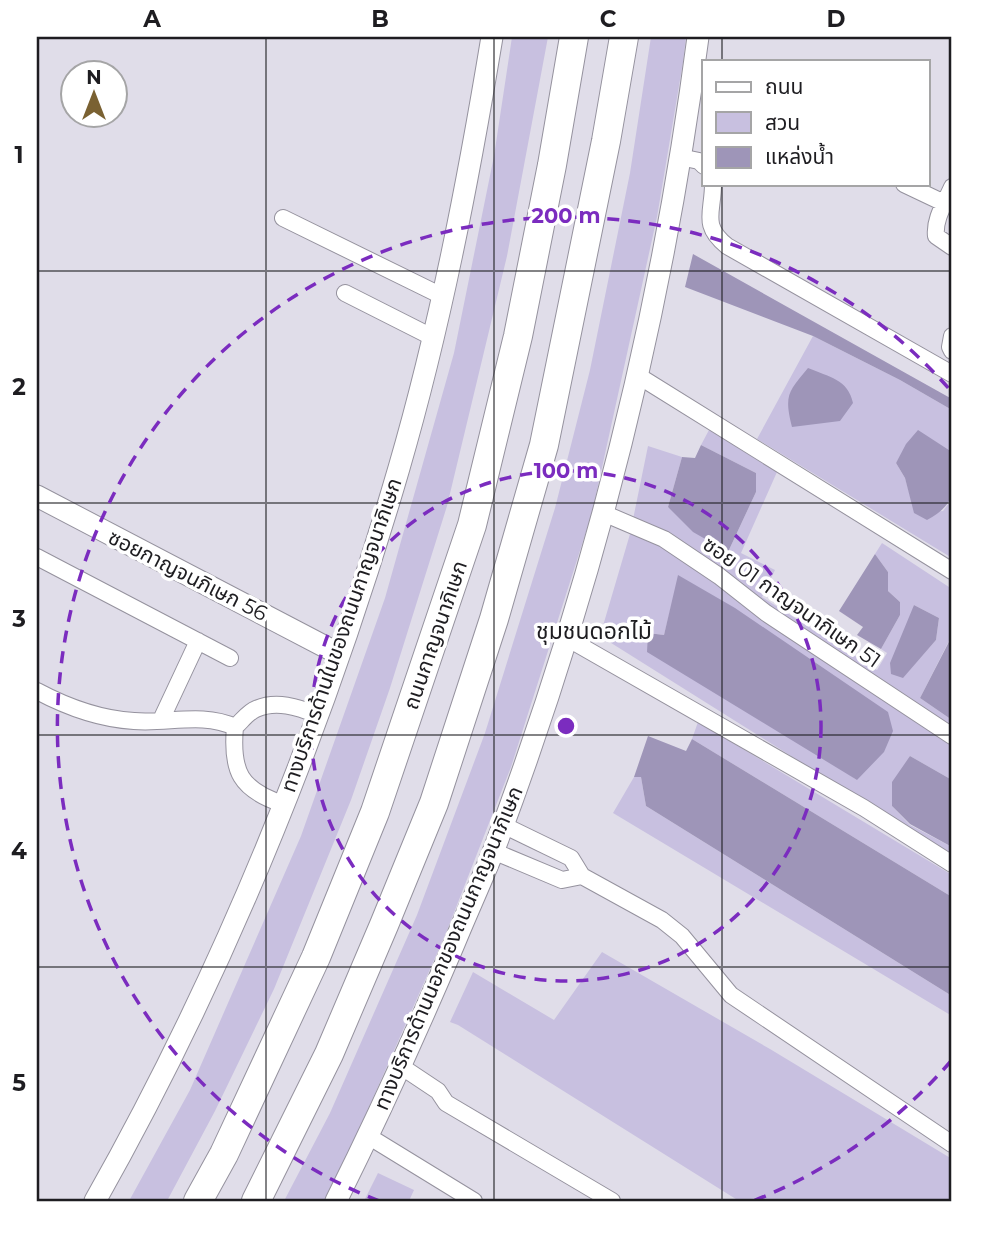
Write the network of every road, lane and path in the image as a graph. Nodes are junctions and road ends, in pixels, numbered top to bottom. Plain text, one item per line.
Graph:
1 (492, 37) edge
2 (573, 37) edge
3 (624, 37) edge
4 (698, 37) edge
5 (680, 157) junction
6 (702, 164) edge
7 (712, 186) edge
8 (908, 186) edge
9 (952, 187) edge
10 (944, 203) junction
11 (283, 218) dead end
12 (952, 247) edge
13 (345, 293) dead end
14 (442, 296) junction
15 (952, 336) edge
16 (432, 337) junction
17 (952, 351) edge
18 (952, 374) edge
19 (637, 375) junction
20 (37, 496) edge
21 (603, 513) junction
22 (37, 557) edge
23 (952, 571) edge
24 (565, 638) junction
25 (198, 641) junction
26 (339, 653) junction
27 (230, 658) dead end
28 (37, 691) edge
29 (317, 715) junction
30 (161, 720) junction
31 (234, 727) junction
32 (952, 736) edge
33 (284, 804) junction
34 (503, 825) junction
35 (493, 851) junction
36 (952, 864) edge
37 (582, 876) junction
38 (402, 1067) junction
39 (368, 1136) junction
40 (952, 1144) edge
41 (95, 1201) edge
42 (198, 1201) edge
43 (256, 1201) edge
44 (336, 1201) edge
45 (474, 1201) edge
46 (612, 1201) edge

1 - 14 main road, ทางบริการด้านในของถนนกาญจนาภิเษก
2 - 42 highway, ถนนกาญจนาภิเษก
3 - 43 highway
4 - 5 main road, ทางบริการด้านนอกของถนนกาญจนาภิเษก
5 - 6 street
5 - 19 main road, ทางบริการด้านนอกของถนนกาญจนาภิเษก
7 - 18 street
8 - 10 street
9 - 10 street
10 - 12 street
11 - 14 street
13 - 16 street
14 - 16 main road, ทางบริการด้านในของถนนกาญจนาภิเษก
15 - 17 street
16 - 26 main road, ทางบริการด้านในของถนนกาญจนาภิเษก
19 - 21 main road, ทางบริการด้านนอกของถนนกาญจนาภิเษก
19 - 23 street
20 - 26 main road, ซอยกาญจนภิเษก 56
21 - 24 main road, ทางบริการด้านนอกของถนนกาญจนาภิเษก
21 - 32 street, ซอย 01 กาญจนากิเษก 51
22 - 25 street
24 - 34 main road, ทางบริการด้านนอกของถนนกาญจนาภิเษก
24 - 36 street
25 - 27 street
25 - 30 street
26 - 29 main road, ทางบริการด้านในของถนนกาญจนาภิเษก
28 - 30 street
29 - 31 street
29 - 33 main road, ทางบริการด้านในของถนนกาญจนาภิเษก
30 - 31 street
31 - 33 street
33 - 41 main road, ทางบริการด้านในของถนนกาญจนาภิเษก
34 - 35 main road, ทางบริการด้านนอกของถนนกาญจนาภิเษก
34 - 37 street
35 - 37 street
35 - 38 main road, ทางบริการด้านนอกของถนนกาญจนาภิเษก
37 - 40 street
38 - 39 main road, ทางบริการด้านนอกของถนนกาญจนาภิเษก
38 - 46 street
39 - 44 main road, ทางบริการด้านนอกของถนนกาญจนาภิเษก
39 - 45 street

